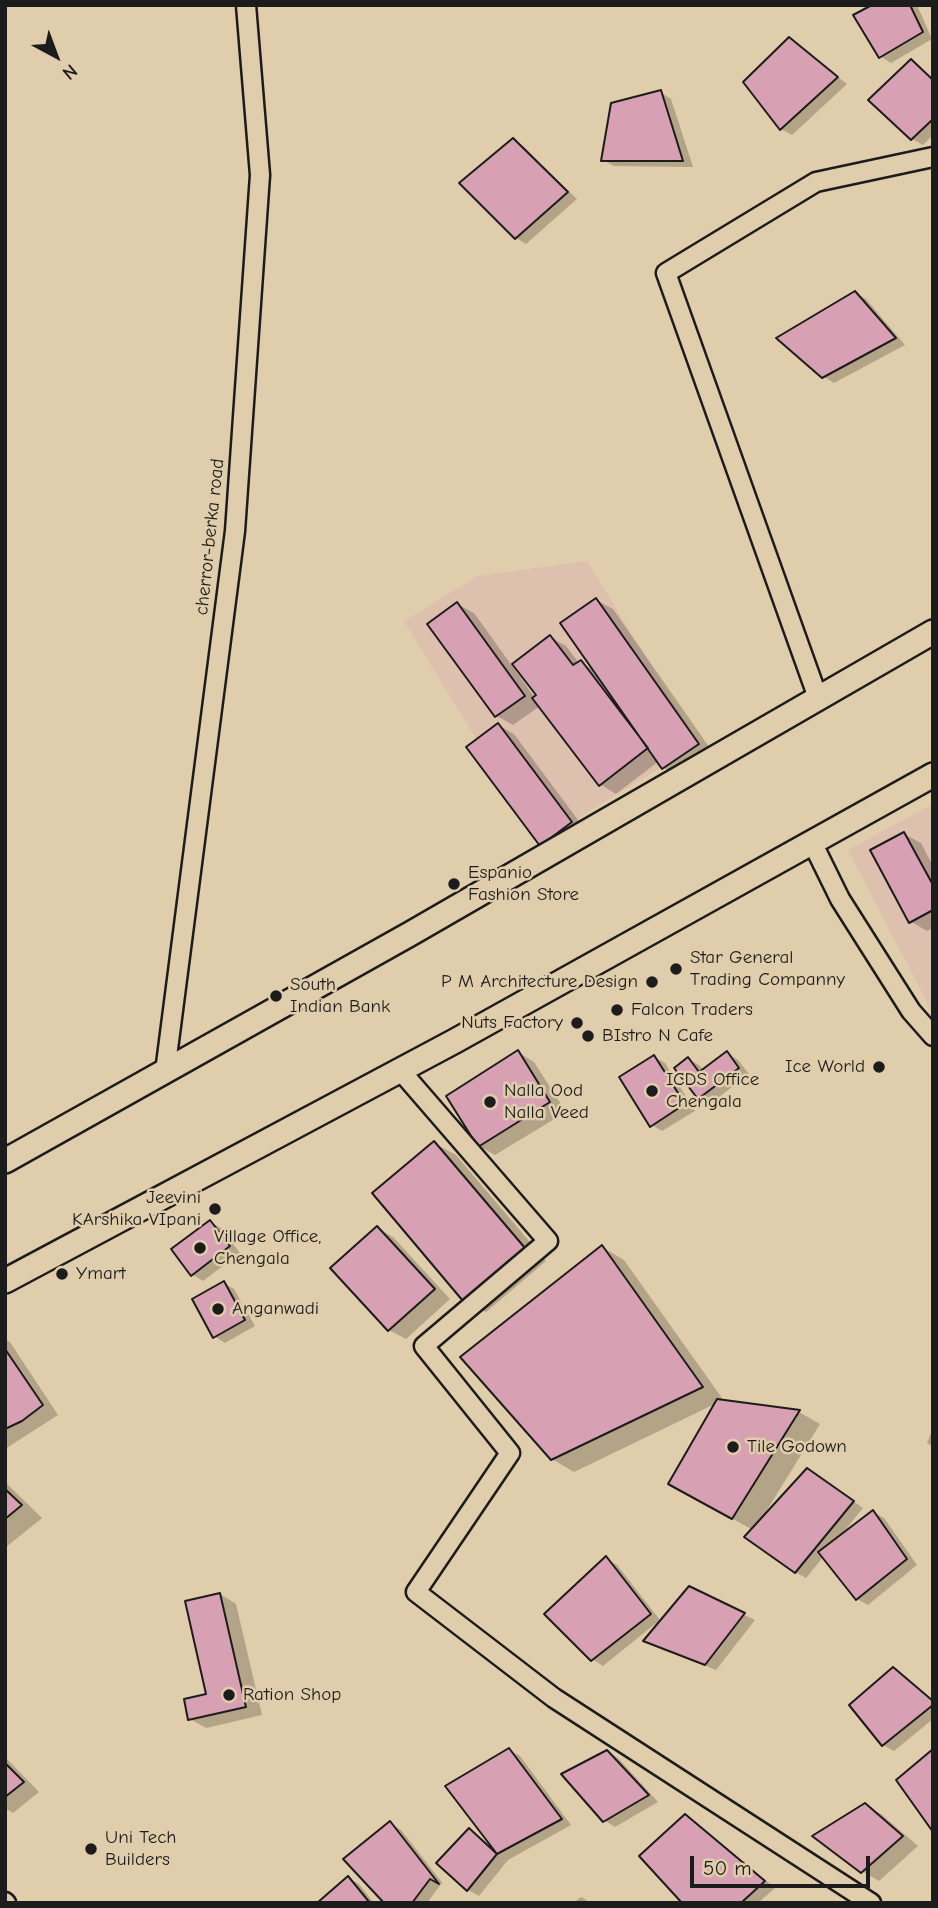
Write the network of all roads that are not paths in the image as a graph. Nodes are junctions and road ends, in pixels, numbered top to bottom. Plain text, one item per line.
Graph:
1 (246, 5) edge
2 (933, 157) edge
3 (933, 632) edge
4 (818, 698) junction
5 (933, 775) edge
6 (812, 842) junction
7 (933, 1037) edge
8 (400, 1070) junction
9 (165, 1072) junction
10 (5, 1161) edge
11 (5, 1281) edge
12 (872, 1903) edge

1 - 9 street, cherror-berka road
2 - 4 street
3 - 4 street
4 - 9 street
5 - 6 street
6 - 7 street
6 - 8 street
8 - 11 street
8 - 12 street
9 - 10 street

